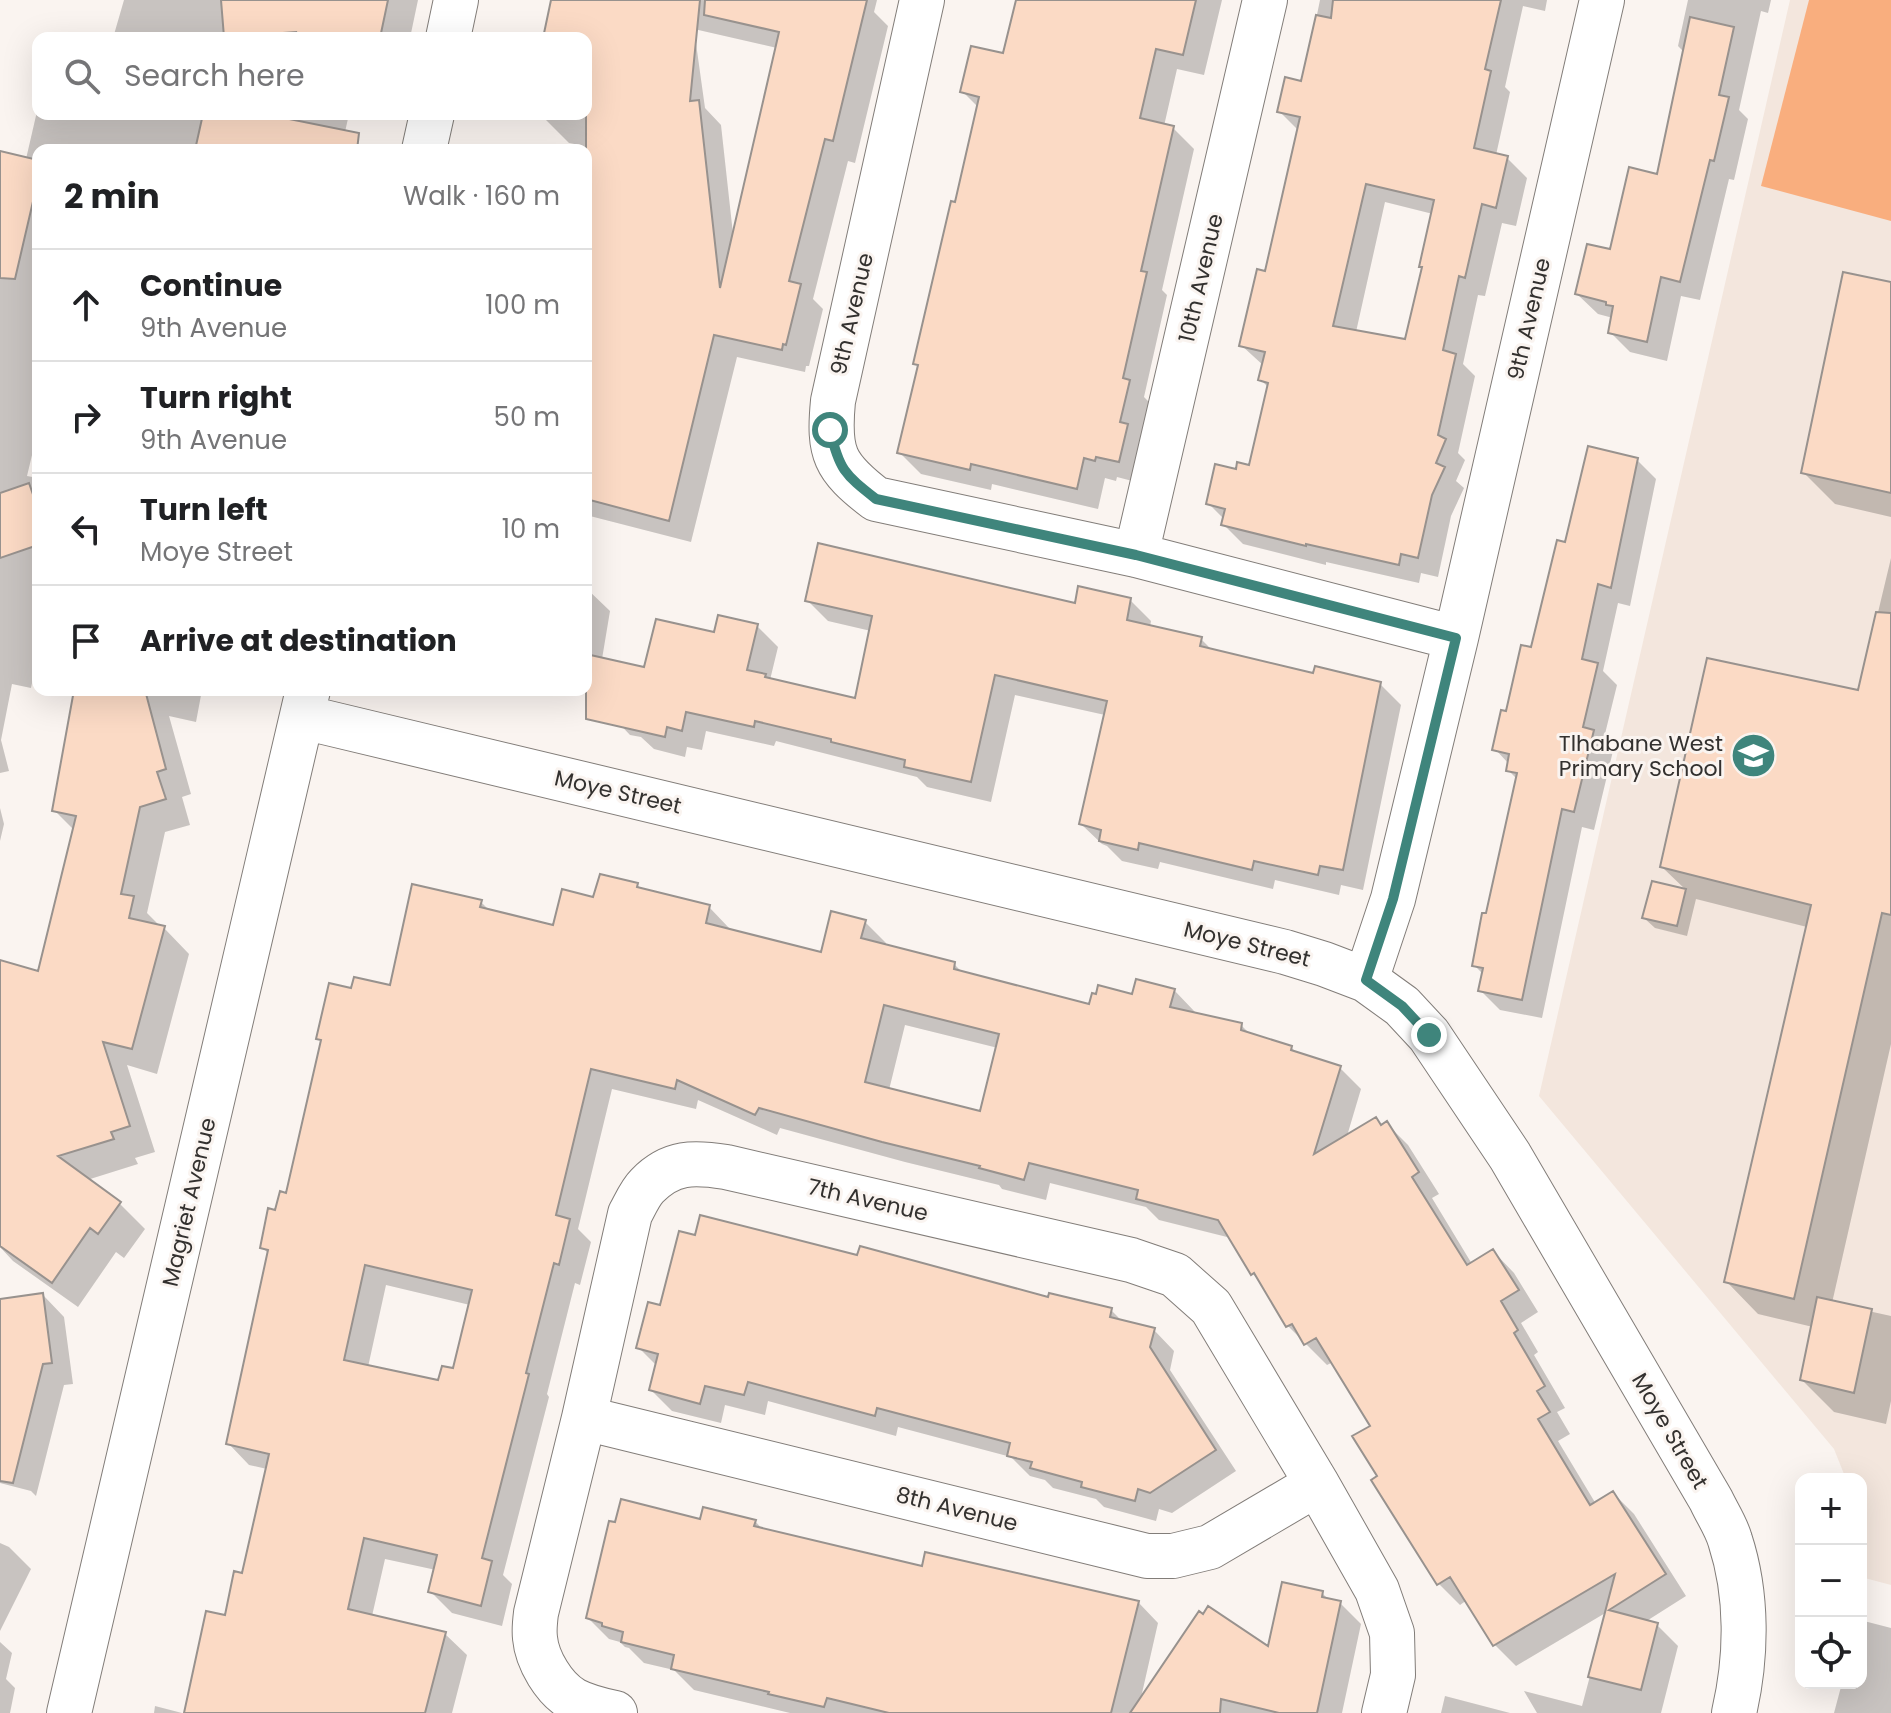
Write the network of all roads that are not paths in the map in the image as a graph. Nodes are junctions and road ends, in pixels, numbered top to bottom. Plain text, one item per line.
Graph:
1 (456, 0) edge
2 (922, 0) edge
3 (1265, 0) edge
4 (1602, 0) edge
5 (449, 32) edge
6 (431, 120) edge
7 (425, 144) edge
8 (1136, 555) junction
9 (1456, 638) junction
10 (306, 704) edge
11 (1366, 980) junction
12 (584, 1418) junction
13 (1317, 1484) junction
14 (69, 1713) edge
15 (615, 1713) edge
16 (1384, 1713) edge
17 (1734, 1713) edge

1 - 5 street
2 - 8 street, 9th Avenue
3 - 8 street, 10th Avenue
4 - 9 street, 9th Avenue
6 - 7 street
8 - 9 street, 9th Avenue
9 - 11 street, 9th Avenue
10 - 11 street, Moye Street
10 - 14 street, Magriet Avenue
11 - 17 street, Moye Street
12 - 13 street, 8th Avenue
12 - 13 street, 7th Avenue
12 - 15 street, 7th Avenue
13 - 16 street, 7th Avenue

